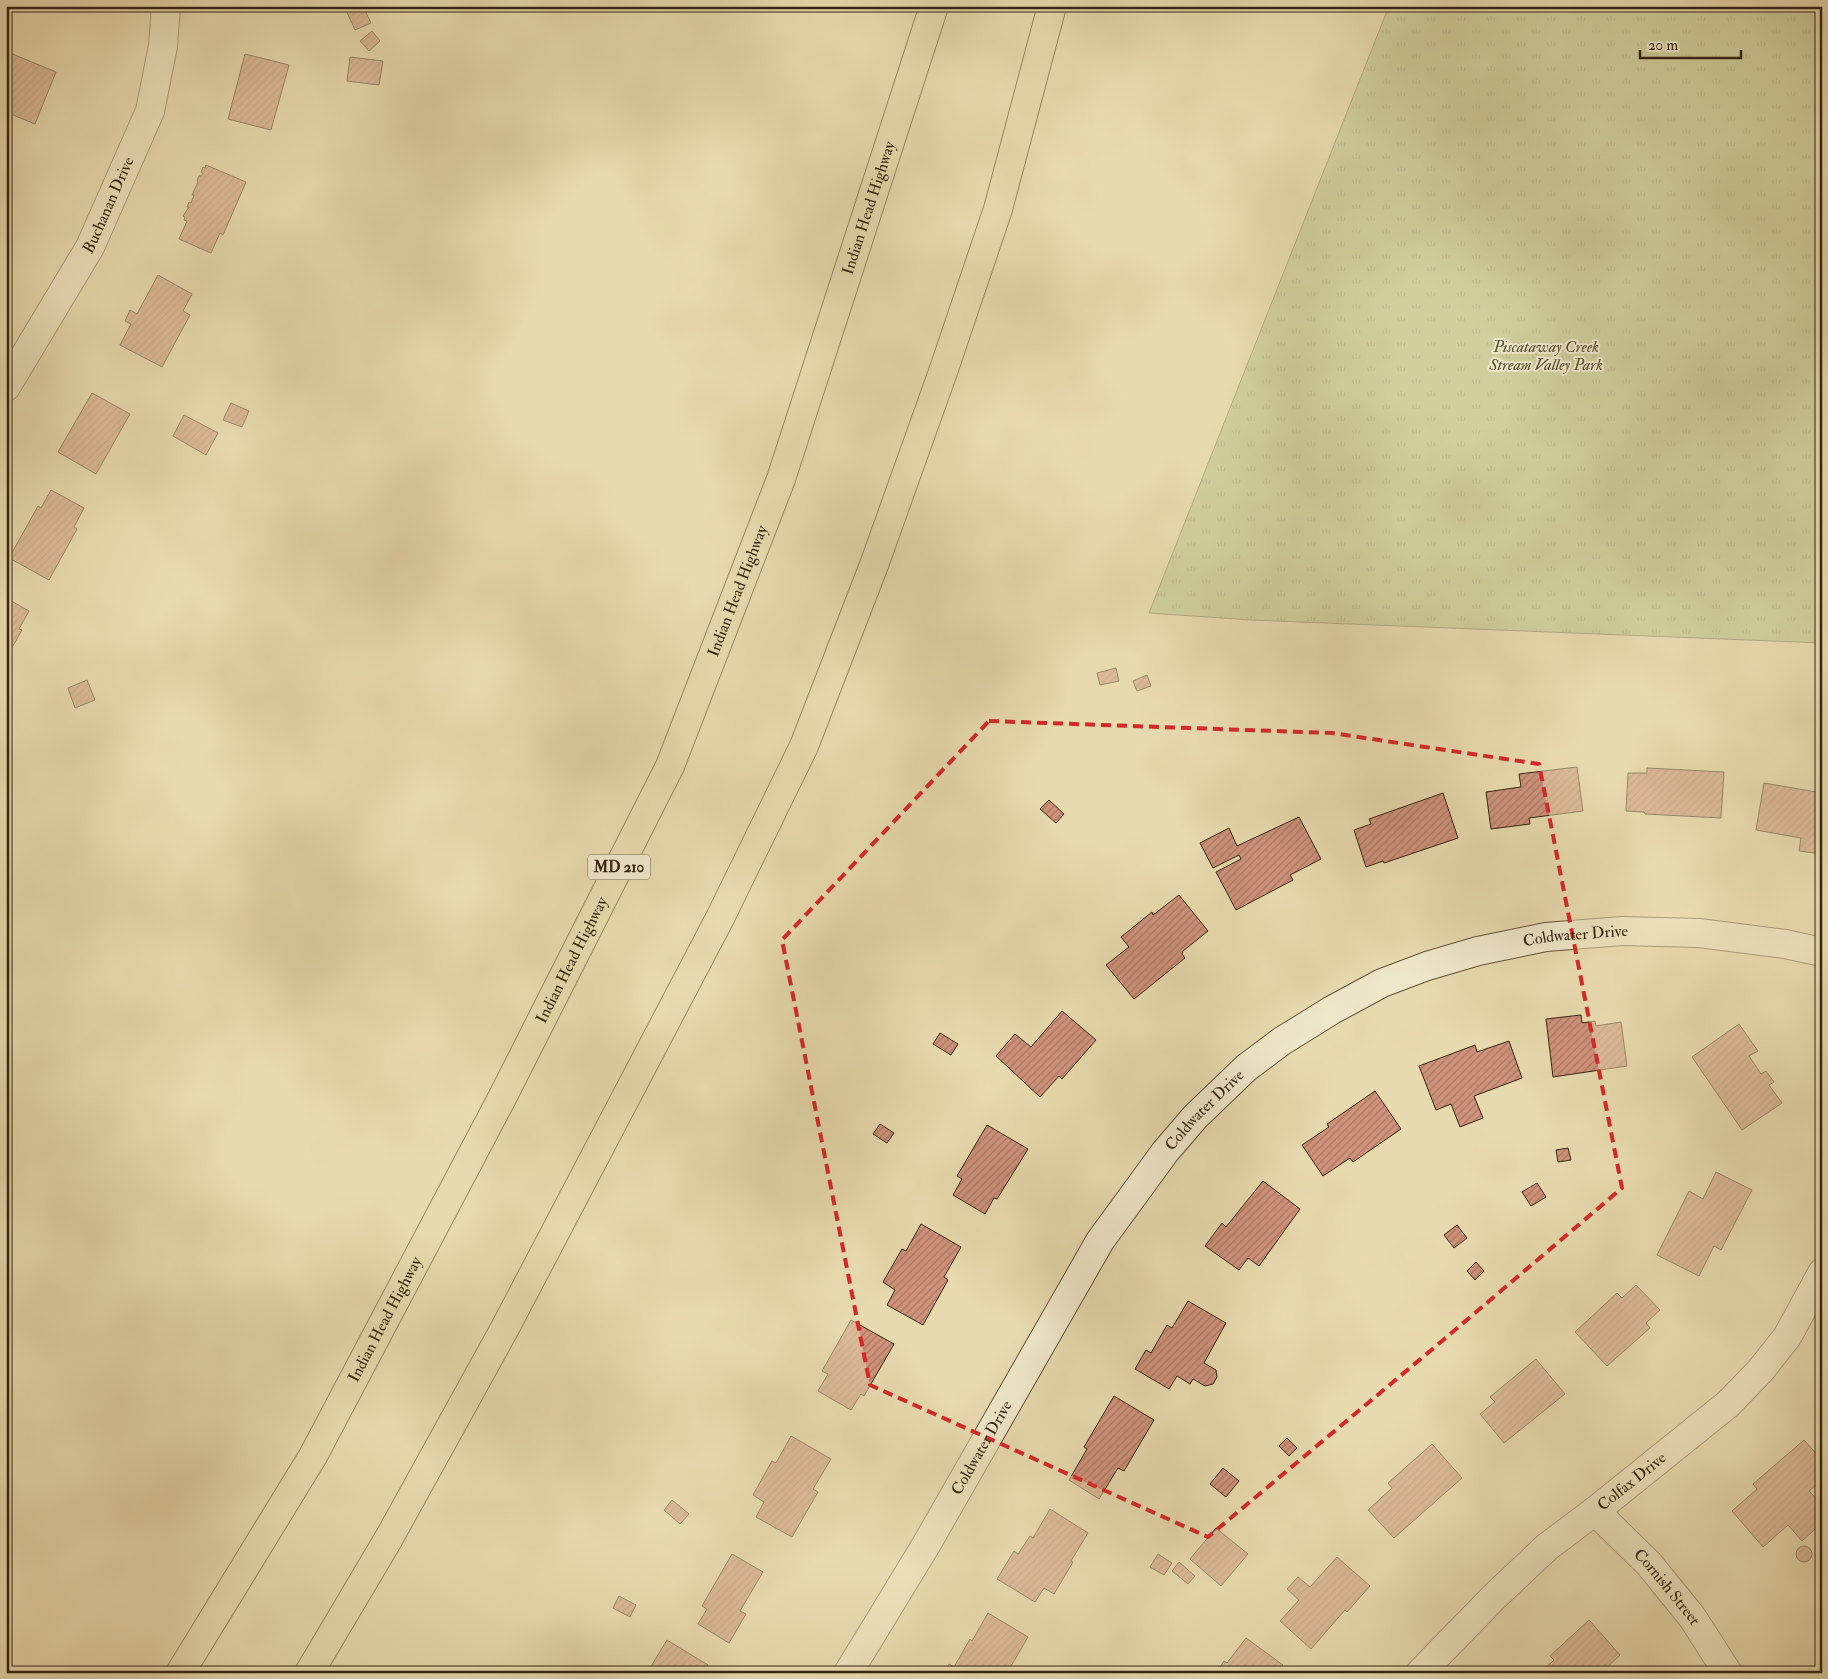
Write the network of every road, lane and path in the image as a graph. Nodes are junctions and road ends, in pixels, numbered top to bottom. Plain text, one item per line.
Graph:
1 (166, 6) edge
2 (934, 6) edge
3 (1052, 6) edge
4 (6, 387) edge
5 (1822, 952) edge
6 (1822, 1273) edge
7 (1595, 1510) junction
8 (180, 1673) edge
9 (309, 1673) edge
10 (848, 1673) edge
11 (1420, 1673) edge
12 (1728, 1673) edge

1 - 4 street, Buchanan Drive
2 - 8 highway, Indian Head Highway / MD 210
3 - 9 highway
5 - 10 street, Coldwater Drive
6 - 7 street, Colfax Drive
7 - 11 street, Colfax Drive
7 - 12 street, Cornish Street

